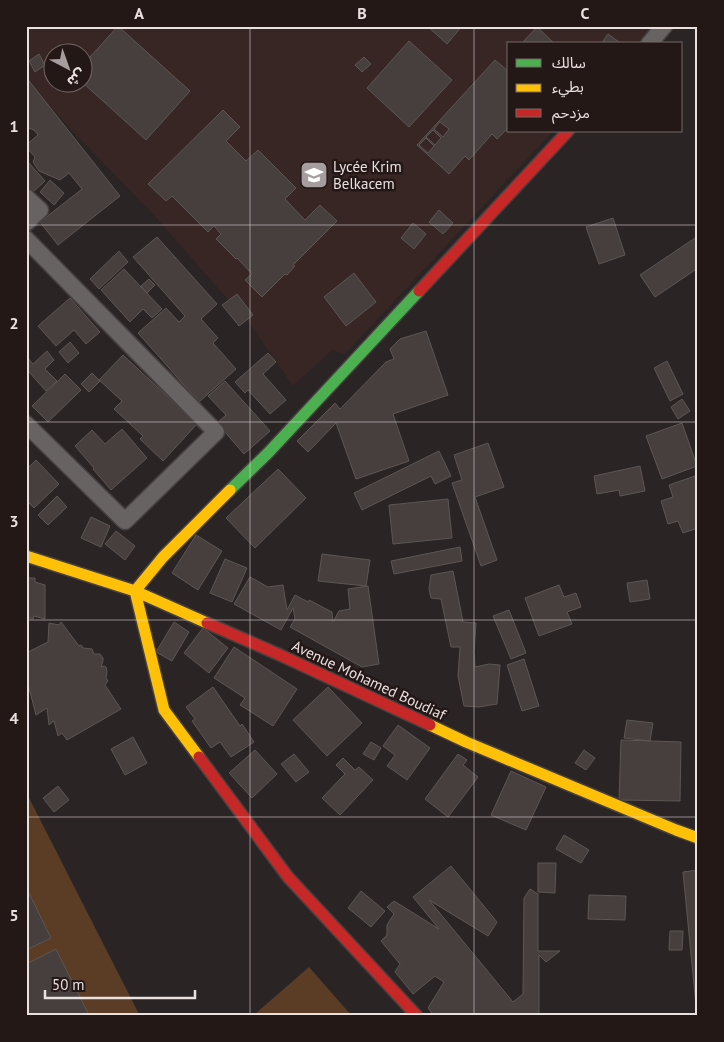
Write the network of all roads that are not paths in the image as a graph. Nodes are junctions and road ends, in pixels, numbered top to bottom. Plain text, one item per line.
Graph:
1 (664, 26) edge
2 (651, 42) edge
3 (567, 132) edge
4 (26, 197) edge
5 (26, 223) edge
6 (26, 239) edge
7 (26, 424) edge
8 (26, 556) edge
9 (135, 591) junction
10 (698, 838) edge
11 (417, 1016) edge

1 - 2 street
3 - 9 street
4 - 5 street
6 - 7 street
8 - 9 street, Avenue Mohamed Boudiaf
9 - 10 street, Avenue Mohamed Boudiaf
9 - 11 street

